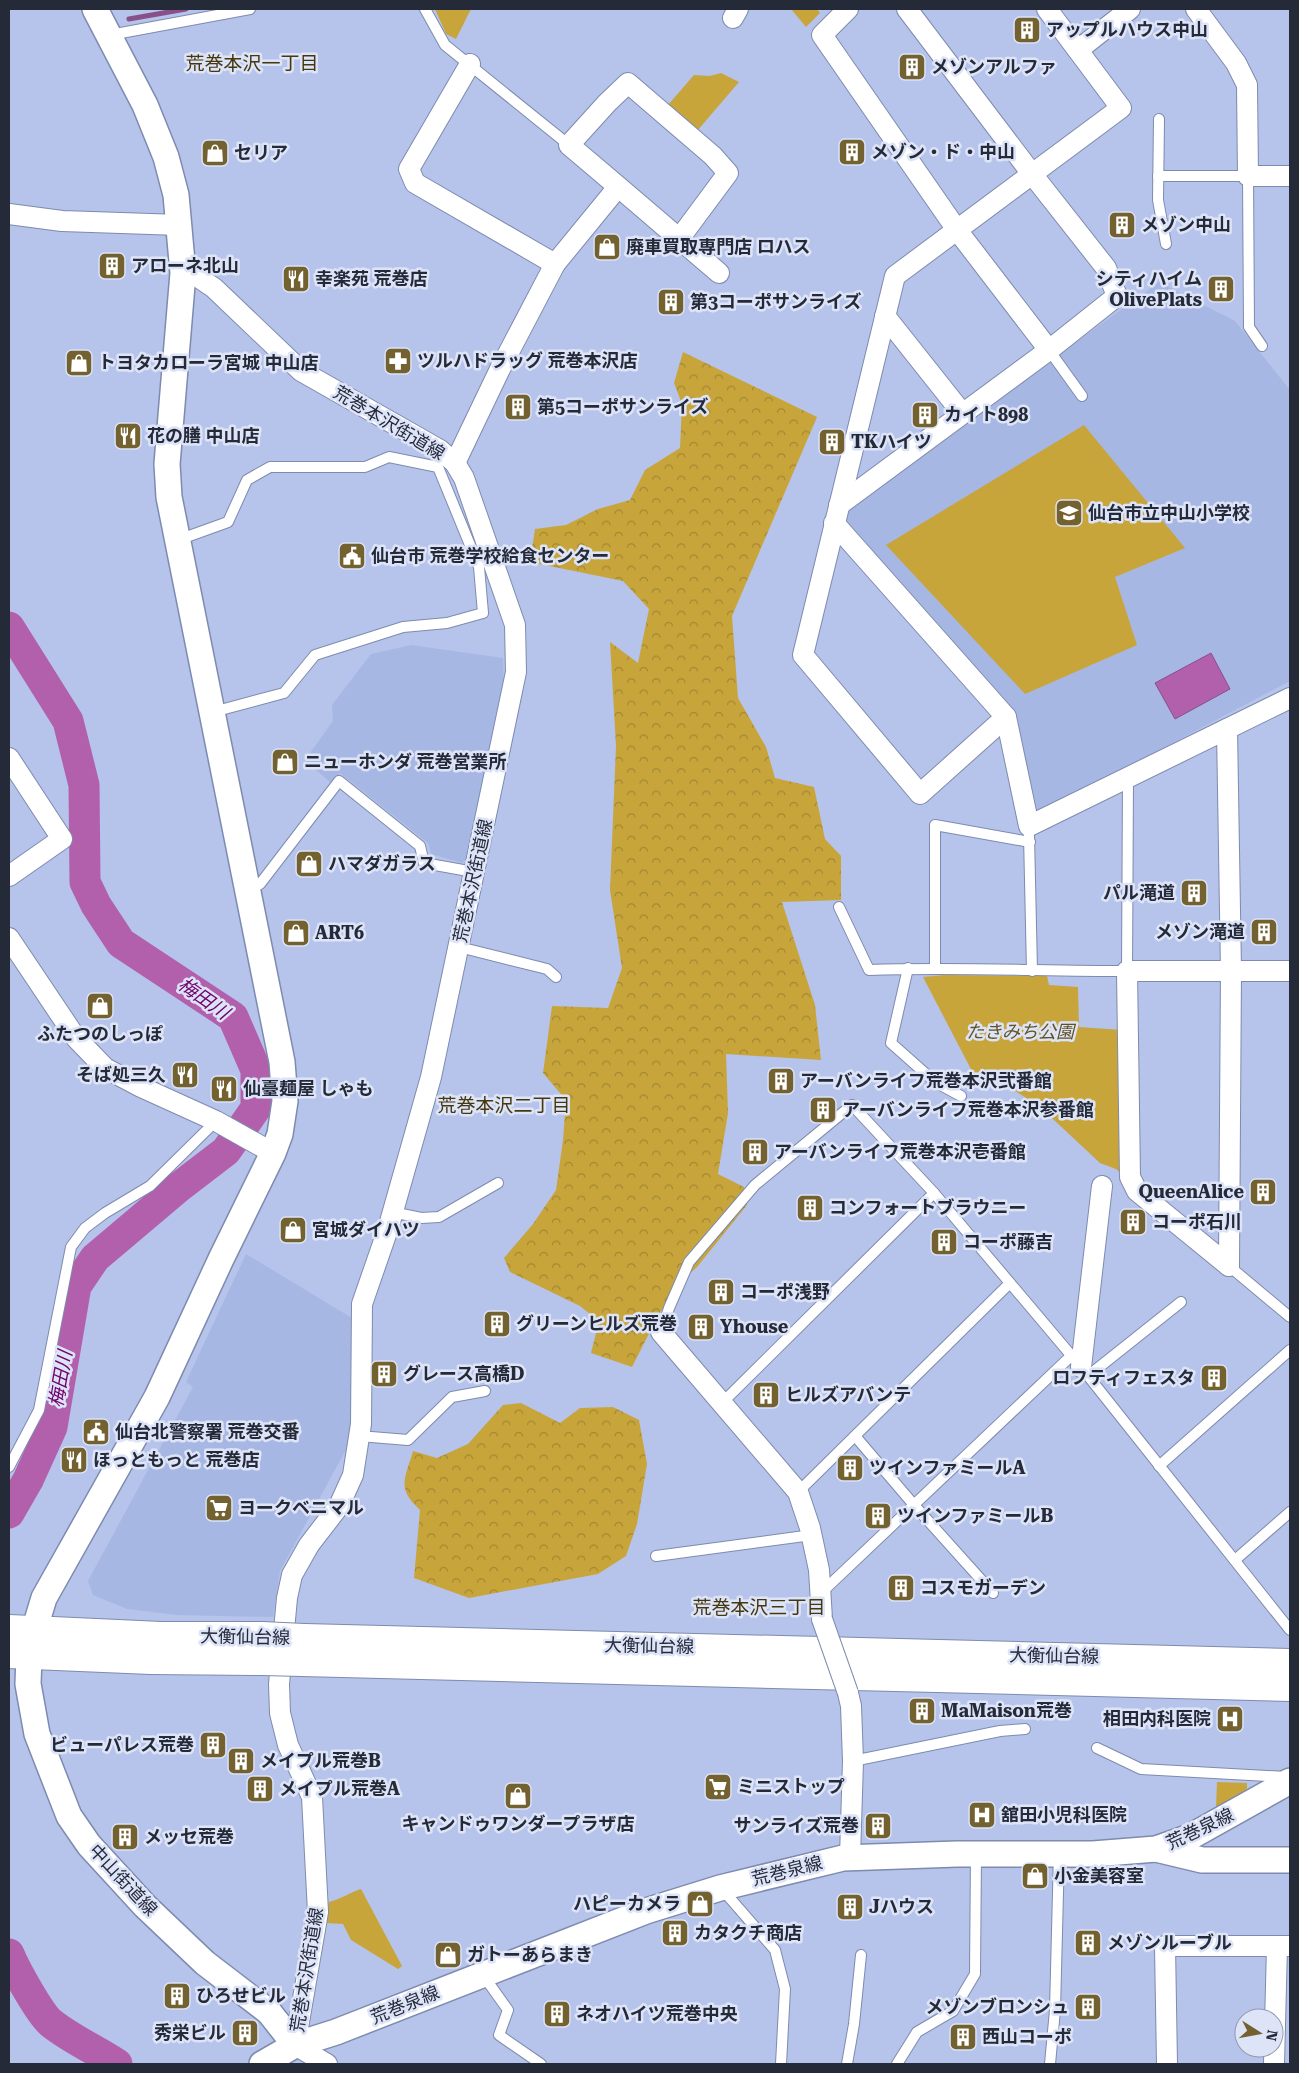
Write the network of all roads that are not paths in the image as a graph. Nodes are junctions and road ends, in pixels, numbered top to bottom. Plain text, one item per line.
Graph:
1 (95, 9) edge
2 (250, 9) edge
3 (425, 9) edge
4 (848, 9) edge
5 (907, 9) edge
6 (1047, 9) edge
7 (1130, 9) edge
8 (1196, 9) edge
9 (109, 35) junction
10 (1078, 50) junction
11 (470, 64) junction
12 (1159, 119) dead end
13 (568, 144) junction
14 (1032, 174) junction
15 (1158, 176) junction
16 (1248, 176) junction
17 (1290, 176) edge
18 (618, 187) junction
19 (9, 214) edge
20 (180, 225) junction
21 (957, 230) junction
22 (679, 239) junction
23 (1166, 244) dead end
24 (554, 264) junction
25 (183, 273) junction
26 (719, 273) dead end
27 (885, 316) junction
28 (1262, 346) dead end
29 (1049, 350) junction
30 (1082, 396) dead end
31 (962, 413) junction
32 (455, 463) junction
33 (836, 514) junction
34 (177, 541) junction
35 (1290, 698) edge
36 (213, 712) junction
37 (1006, 717) junction
38 (1227, 729) junction
39 (9, 758) edge
40 (1128, 778) junction
41 (1029, 834) junction
42 (474, 872) junction
43 (9, 876) edge
44 (248, 890) junction
45 (839, 907) dead end
46 (9, 938) edge
47 (459, 946) junction
48 (908, 968) junction
49 (935, 968) junction
50 (1032, 971) junction
51 (1127, 971) junction
52 (1231, 971) junction
53 (1290, 971) edge
54 (556, 977) dead end
55 (960, 1096) dead end
56 (216, 1121) junction
57 (273, 1153) junction
58 (498, 1184) dead end
59 (1102, 1186) dead end
60 (934, 1193) junction
61 (392, 1212) junction
62 (1228, 1266) junction
63 (1010, 1283) junction
64 (1181, 1302) dead end
65 (1290, 1317) edge
66 (661, 1332) joint
67 (1290, 1350) edge
68 (1080, 1367) junction
69 (485, 1391) dead end
70 (721, 1404) junction
71 (360, 1436) junction
72 (855, 1436) junction
73 (1159, 1466) junction
74 (9, 1467) edge
75 (798, 1492) junction
76 (914, 1505) junction
77 (1290, 1512) edge
78 (812, 1535) junction
79 (656, 1556) dead end
80 (1234, 1560) junction
81 (822, 1592) junction
82 (993, 1593) dead end
83 (1290, 1630) edge
84 (20, 1643) edge
85 (1272, 1669) edge
86 (1290, 1687) edge
87 (1025, 1729) dead end
88 (1097, 1748) dead end
89 (853, 1761) junction
90 (1290, 1777) edge
91 (1290, 1781) edge
92 (1156, 1849) junction
93 (976, 1853) junction
94 (1059, 1853) junction
95 (850, 1857) junction
96 (1290, 1860) edge
97 (720, 1888) junction
98 (1284, 1946) edge
99 (861, 1956) dead end
100 (483, 1975) junction
101 (295, 2045) junction
102 (262, 2064) edge
103 (327, 2064) edge
104 (541, 2064) edge
105 (781, 2064) edge
106 (847, 2064) edge
107 (897, 2064) edge
108 (1050, 2064) edge
109 (1167, 2064) edge
110 (1274, 2064) edge

1 - 9 street, 中山街道線
2 - 9 lane
3 - 11 lane
4 - 21 street
5 - 14 street
6 - 10 street
7 - 10 street
8 - 16 street
9 - 20 street, 中山街道線
10 - 14 street
11 - 13 lane
11 - 24 street
12 - 15 lane
13 - 18 street
13 - 22 street
14 - 21 street
14 - 29 street
15 - 16 lane
15 - 23 lane
16 - 17 street
16 - 28 lane
18 - 22 street
18 - 24 street
19 - 20 street
20 - 25 street, 中山街道線
21 - 27 street
21 - 29 street
22 - 26 street
24 - 32 street
25 - 32 street, 荒巻本沢街道線
25 - 34 street, 中山街道線
27 - 31 street
27 - 33 street
29 - 30 lane
29 - 31 street
31 - 33 street
32 - 42 street, 荒巻本沢街道線
33 - 37 street
33 - 37 street
34 - 36 street, 中山街道線
34 - 36 lane
35 - 38 street
36 - 44 street, 中山街道線
37 - 41 street
38 - 40 street
38 - 52 street
39 - 43 street
40 - 41 street
40 - 51 lane
41 - 49 lane
41 - 50 lane
42 - 44 lane
42 - 47 street, 荒巻本沢街道線
44 - 57 street, 中山街道線
45 - 48 lane
46 - 56 street
47 - 54 lane
47 - 61 street, 荒巻本沢街道線
48 - 49 lane
48 - 55 lane
49 - 50 lane
50 - 51 lane
51 - 52 street
51 - 62 street
52 - 53 street
52 - 62 street
56 - 57 street
56 - 74 lane
57 - 84 street, 中山街道線
58 - 61 lane
59 - 68 street
60 - 63 lane
60 - 66 lane
60 - 70 lane
61 - 71 street, 荒巻本沢街道線
62 - 65 lane
63 - 68 lane
63 - 72 lane
64 - 68 lane
66 - 70 street
67 - 73 lane
68 - 73 lane
68 - 76 lane
69 - 71 lane
70 - 75 street
71 - 101 street, 荒巻本沢街道線
72 - 75 lane
72 - 76 lane
73 - 80 lane
75 - 78 street
76 - 81 lane
76 - 82 lane
77 - 80 lane
78 - 79 lane
78 - 81 street
80 - 83 lane
81 - 89 street, bridge
84 - 85 main road, 大衡仙台線, bridge
84 - 101 street, 中山街道線
85 - 86 main road, 大衡仙台線
87 - 89 lane
88 - 90 lane
89 - 95 street
91 - 92 street, 荒巻泉線
92 - 94 street, 荒巻泉線
92 - 96 street
93 - 94 street, 荒巻泉線
93 - 95 street, 荒巻泉線
93 - 107 lane
94 - 108 lane
95 - 97 street, 荒巻泉線
97 - 100 street, 荒巻泉線
97 - 105 lane
98 - 109 street
98 - 110 street
99 - 106 lane
100 - 101 street, 荒巻泉線
100 - 104 lane
101 - 102 street, 荒巻本沢街道線
101 - 103 street, 中山街道線

